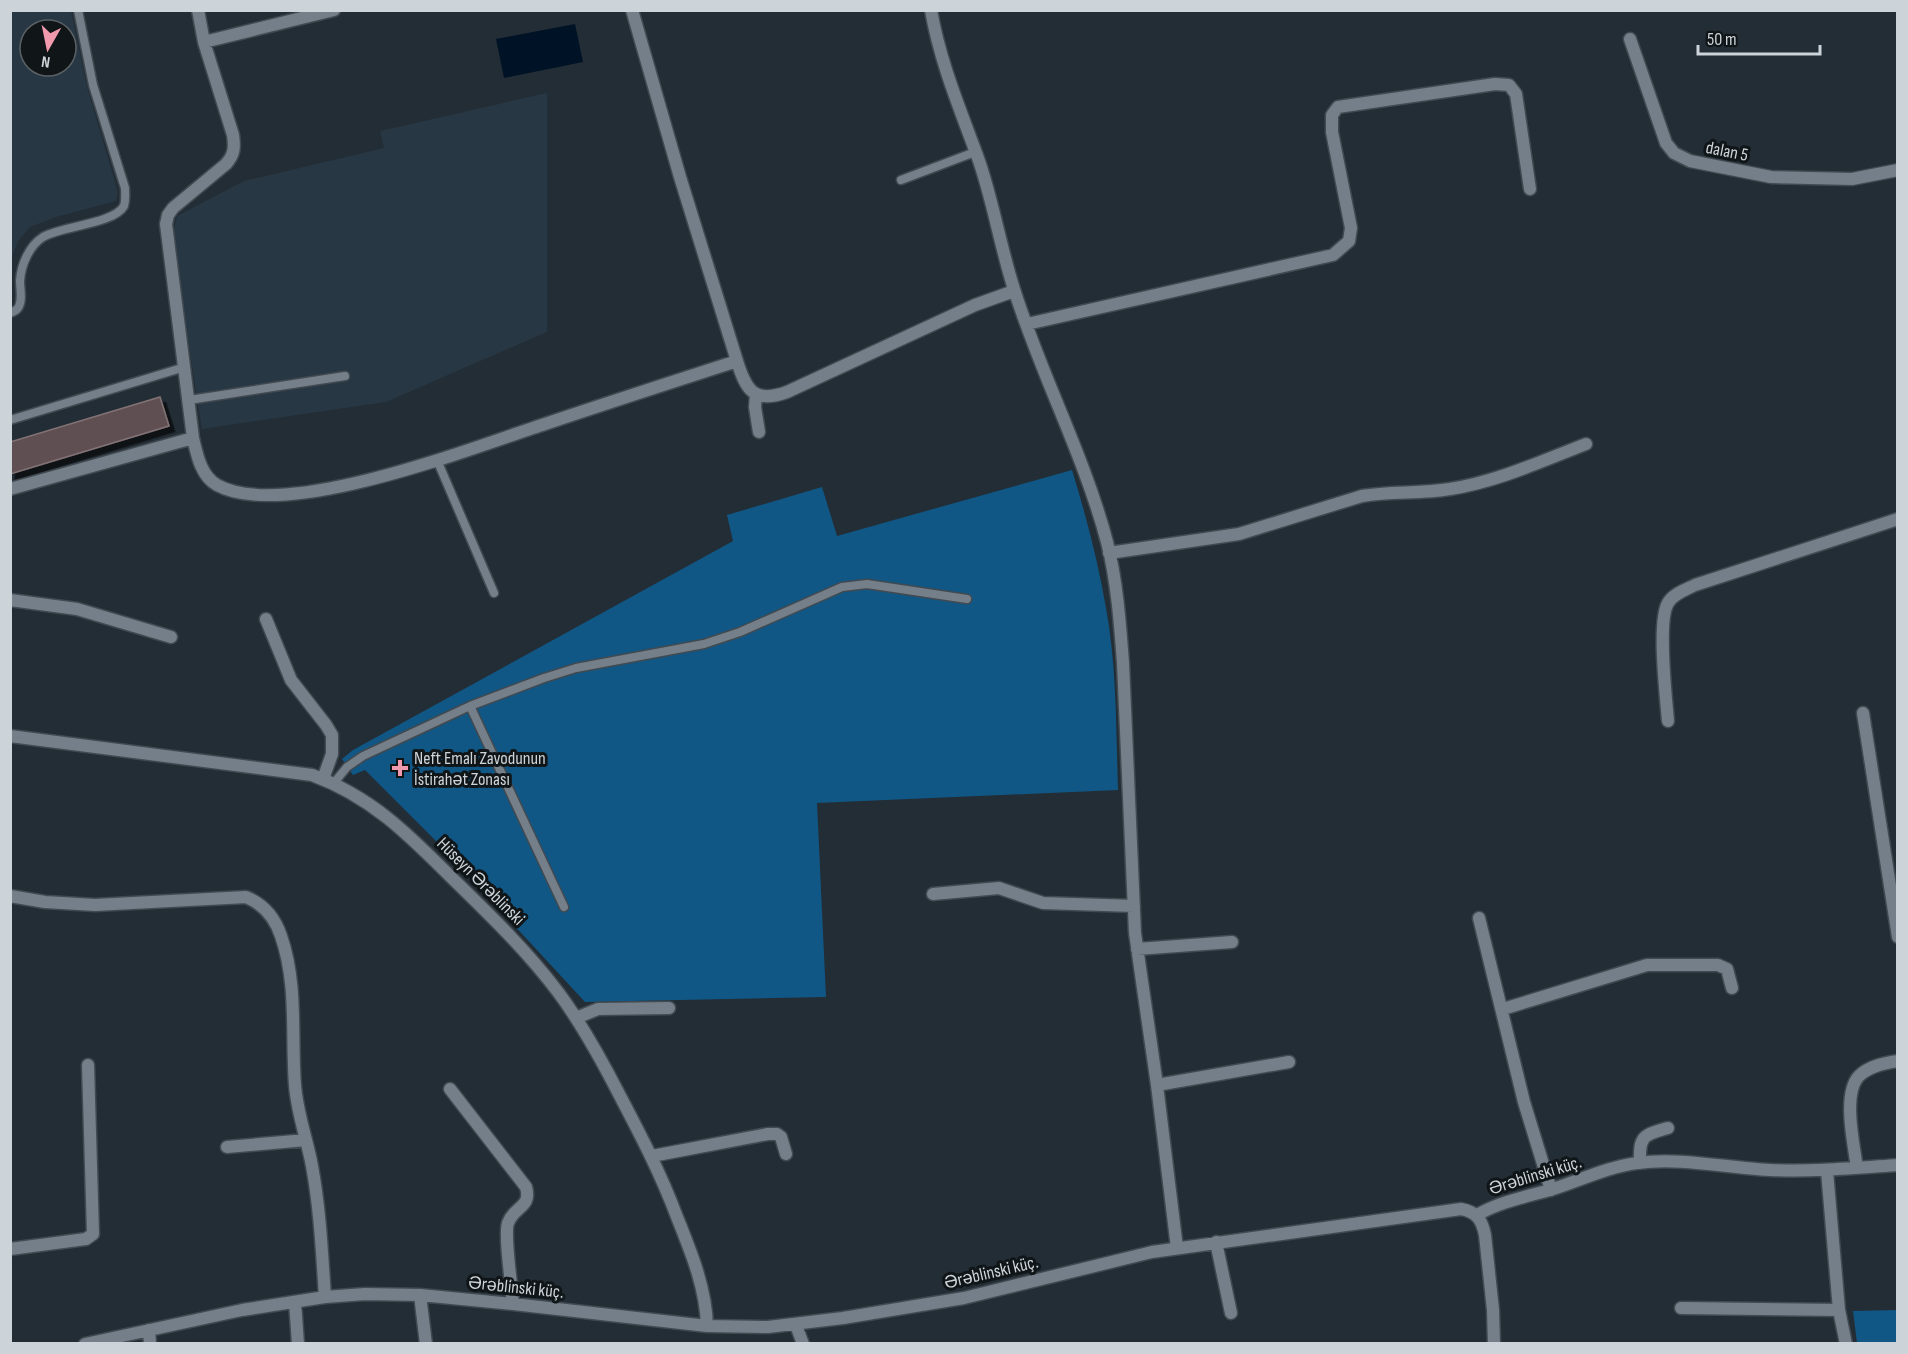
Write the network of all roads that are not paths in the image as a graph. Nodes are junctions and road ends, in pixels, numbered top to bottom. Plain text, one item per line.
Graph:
1 (78, 10) edge
2 (198, 10) edge
3 (334, 10) edge
4 (632, 10) edge
5 (931, 10) edge
6 (310, 13) edge
7 (1630, 39) dead end
8 (204, 42) junction
9 (975, 152) junction
10 (1897, 173) edge
11 (901, 180) dead end
12 (1530, 189) dead end
13 (1014, 291) junction
14 (10, 313) edge
15 (1027, 324) junction
16 (737, 361) junction
17 (185, 367) junction
18 (345, 375) dead end
19 (756, 394) junction
20 (189, 400) junction
21 (10, 420) edge
22 (759, 432) dead end
23 (193, 438) junction
24 (1586, 444) dead end
25 (437, 459) junction
26 (10, 489) edge
27 (1898, 519) edge
28 (1109, 553) junction
29 (494, 593) dead end
30 (967, 599) dead end
31 (10, 600) edge
32 (266, 619) dead end
33 (171, 637) dead end
34 (470, 706) junction
35 (1863, 712) dead end
36 (1668, 721) dead end
37 (10, 736) edge
38 (328, 781) junction
39 (933, 894) dead end
40 (10, 896) edge
41 (1134, 906) junction
42 (564, 907) dead end
43 (1479, 918) dead end
44 (1898, 937) edge
45 (1232, 942) dead end
46 (1137, 949) junction
47 (1732, 988) dead end
48 (669, 1008) dead end
49 (1503, 1009) junction
50 (576, 1017) junction
51 (1898, 1061) edge
52 (1289, 1062) dead end
53 (88, 1065) dead end
54 (1157, 1085) junction
55 (450, 1089) dead end
56 (1668, 1128) dead end
57 (306, 1140) junction
58 (227, 1147) dead end
59 (786, 1154) dead end
60 (652, 1156) junction
61 (1640, 1163) junction
62 (1898, 1165) edge
63 (1857, 1168) junction
64 (1827, 1171) junction
65 (1551, 1190) junction
66 (1477, 1215) junction
67 (1216, 1242) junction
68 (1177, 1248) junction
69 (10, 1250) edge
70 (420, 1295) junction
71 (325, 1297) junction
72 (295, 1302) junction
73 (513, 1304) junction
74 (1682, 1308) dead end
75 (1839, 1310) junction
76 (1231, 1313) dead end
77 (796, 1325) junction
78 (707, 1326) junction
79 (149, 1330) junction
80 (85, 1344) edge
81 (150, 1344) edge
82 (298, 1344) edge
83 (426, 1344) edge
84 (803, 1344) edge
85 (1494, 1344) edge
86 (1846, 1344) edge

1 - 14 lane
2 - 8 street
3 - 6 street
4 - 16 street
5 - 9 street
6 - 8 street
7 - 10 street, dalan 5
8 - 17 street
9 - 11 lane
9 - 13 street
12 - 15 street
13 - 15 street
13 - 19 street
15 - 28 street
16 - 19 street
16 - 25 street
17 - 20 street
17 - 21 lane
18 - 20 lane
19 - 22 street
20 - 23 street
23 - 25 street
23 - 26 street
24 - 28 street
25 - 29 lane
27 - 36 street
28 - 41 street
30 - 34 lane
31 - 33 street
32 - 38 street
34 - 38 lane
34 - 42 lane
35 - 44 street
37 - 38 street, Hüseyn Ərəblinski
38 - 50 street, Hüseyn Ərəblinski
39 - 41 street
40 - 57 street
41 - 46 street
43 - 49 street
45 - 46 street
46 - 54 street
47 - 49 street
48 - 50 street
49 - 65 street
50 - 60 street, Hüseyn Ərəblinski
51 - 63 street
52 - 54 street
53 - 69 street
54 - 68 street
55 - 73 street
56 - 61 street
57 - 58 street
57 - 71 street
59 - 60 street
60 - 78 street, Hüseyn Ərəblinski
61 - 64 street, Ərəblinski küç.
61 - 65 street, Ərəblinski küç.
62 - 63 street, Ərəblinski küç.
63 - 64 street, Ərəblinski küç.
64 - 75 street
65 - 66 street, Ərəblinski küç.
66 - 67 street, Ərəblinski küç.
66 - 85 street
67 - 68 street, Ərəblinski küç.
67 - 76 street
68 - 77 street, Ərəblinski küç.
70 - 71 street, Ərəblinski küç.
70 - 73 street, Ərəblinski küç.
70 - 83 street
71 - 72 street, Ərəblinski küç.
72 - 79 street, Ərəblinski küç.
72 - 82 street
73 - 78 street, Ərəblinski küç.
74 - 75 street
75 - 86 street
77 - 78 street, Ərəblinski küç.
77 - 84 street
79 - 80 street, Ərəblinski küç.
79 - 81 street

